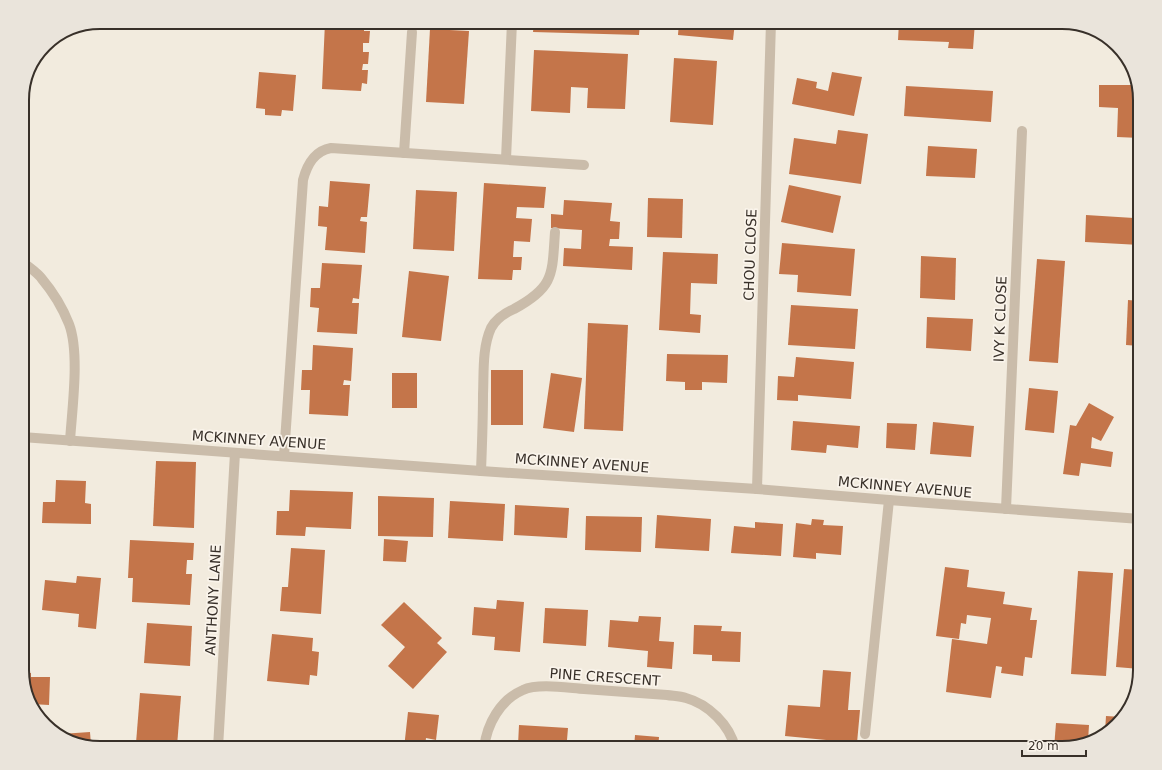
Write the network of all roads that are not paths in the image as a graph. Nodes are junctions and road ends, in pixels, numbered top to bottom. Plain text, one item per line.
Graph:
1 (512, 29) edge
2 (771, 29) edge
3 (412, 32) dead end
4 (1022, 131) dead end
5 (404, 153) junction
6 (506, 159) junction
7 (584, 165) dead end
8 (555, 232) dead end
9 (29, 267) edge
10 (29, 438) edge
11 (70, 441) junction
12 (235, 453) junction
13 (284, 456) junction
14 (481, 471) junction
15 (758, 489) junction
16 (889, 500) junction
17 (1006, 509) junction
18 (1133, 518) edge
19 (865, 734) dead end
20 (218, 741) edge
21 (486, 741) edge
22 (733, 741) edge

1 - 6 street
2 - 15 street, CHOU CLOSE
3 - 5 street
4 - 17 street, IVY K CLOSE
5 - 6 street
5 - 13 street
6 - 7 street
8 - 14 street
9 - 11 street
10 - 11 street, MCKINNEY AVENUE
11 - 12 street, MCKINNEY AVENUE
12 - 13 street, MCKINNEY AVENUE
12 - 20 street, ANTHONY LANE
13 - 14 street, MCKINNEY AVENUE
14 - 15 street, MCKINNEY AVENUE
15 - 16 street, MCKINNEY AVENUE
16 - 17 street, MCKINNEY AVENUE
16 - 19 street
17 - 18 street, MCKINNEY AVENUE
21 - 22 street, PINE CRESCENT

